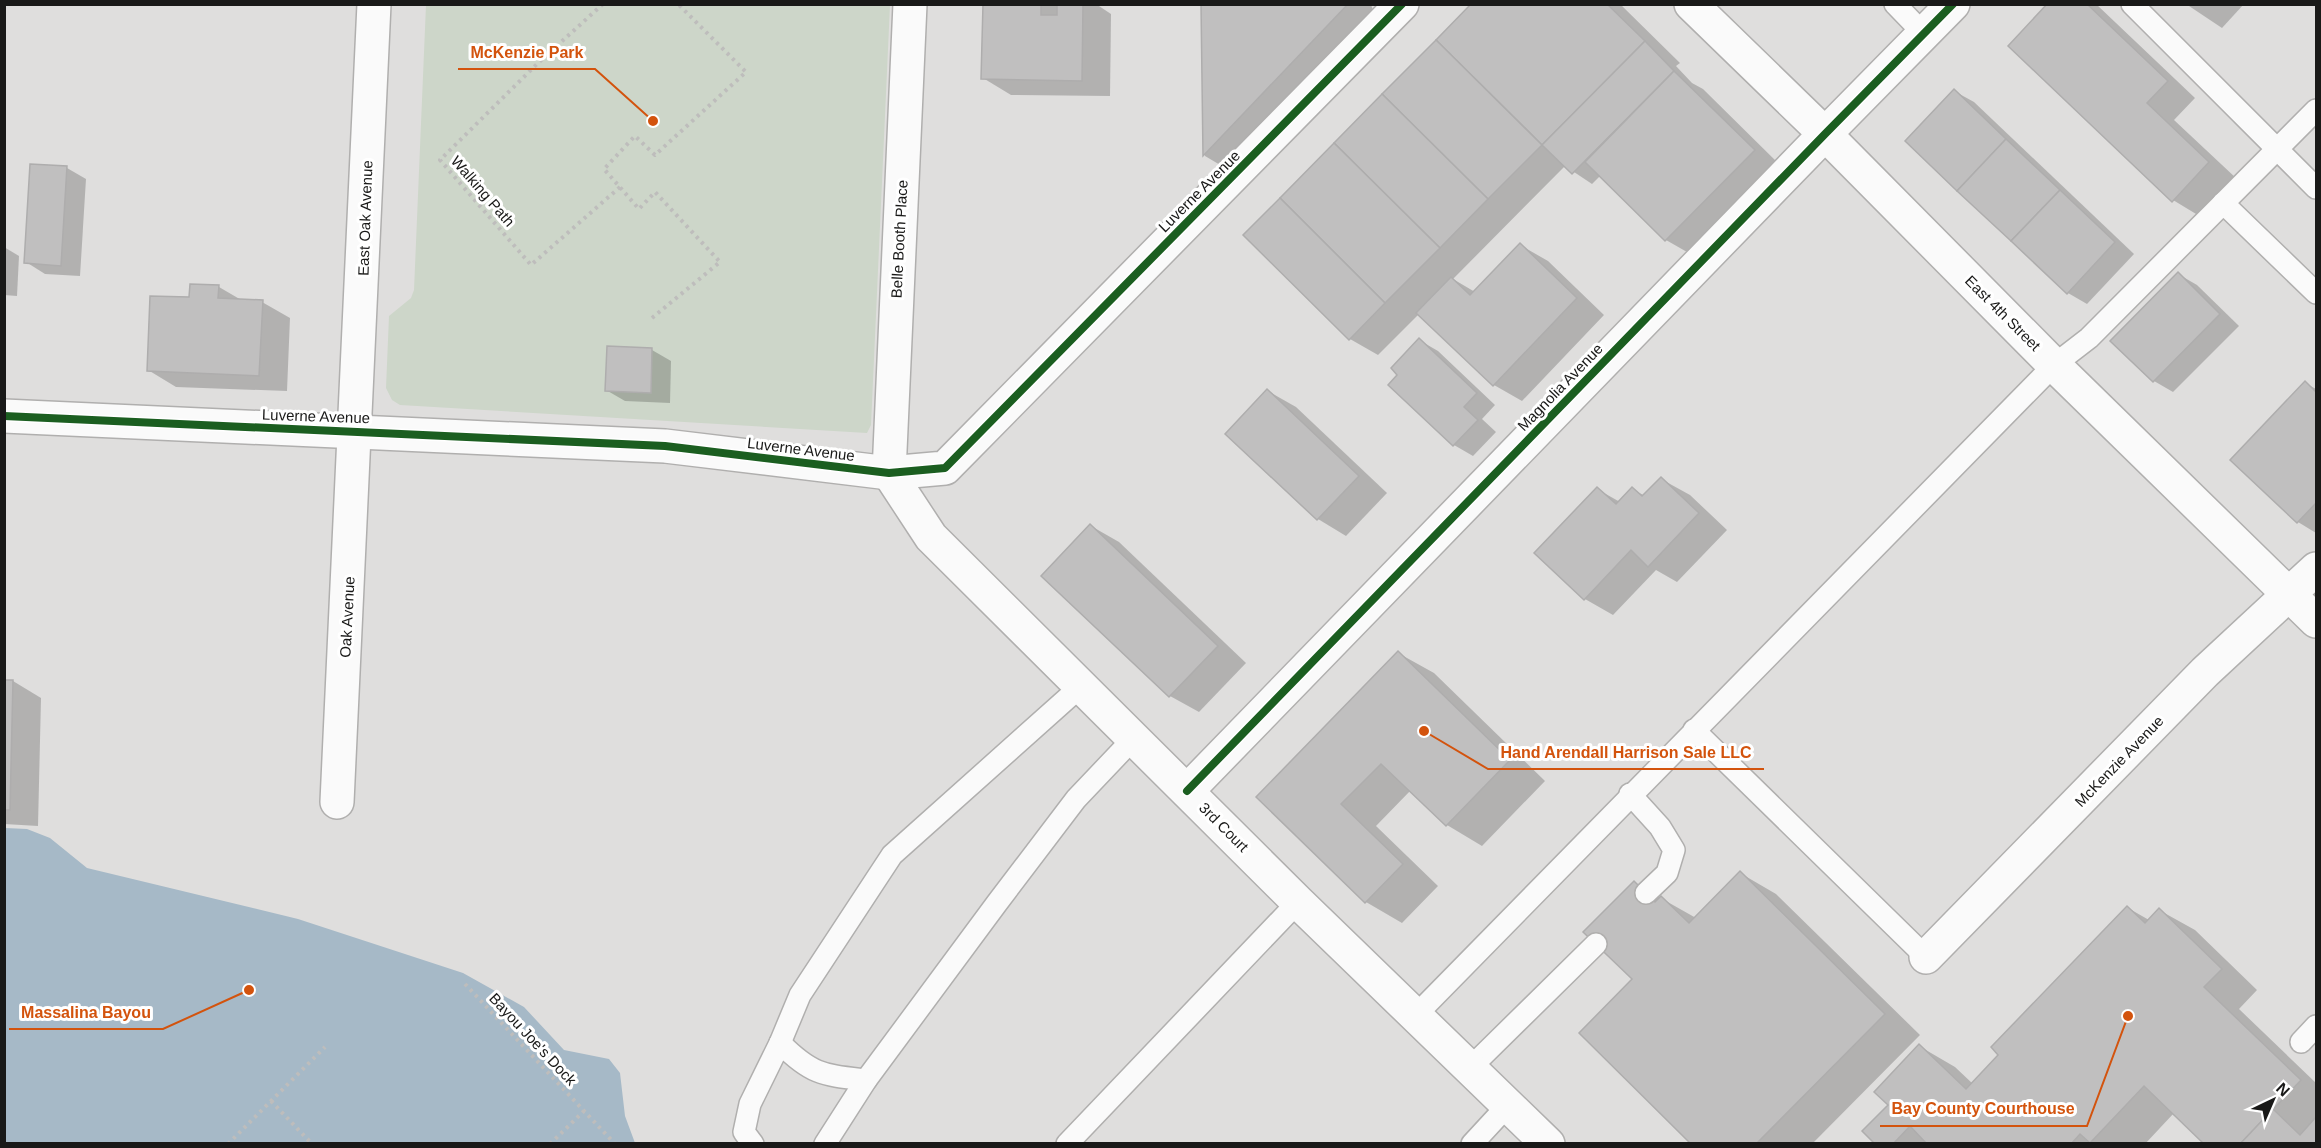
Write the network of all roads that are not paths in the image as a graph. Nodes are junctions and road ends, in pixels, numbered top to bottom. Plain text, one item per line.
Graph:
1 (374, 4) edge
2 (910, 4) edge
3 (1402, 4) edge
4 (1690, 4) edge
5 (1895, 4) edge
6 (1953, 4) edge
7 (2132, 4) edge
8 (1924, 34) junction
9 (2316, 110) edge
10 (1825, 134) junction
11 (2278, 149) junction
12 (2316, 188) edge
13 (2223, 203) junction
14 (2316, 292) edge
15 (2054, 365) junction
16 (4, 416) edge
17 (357, 431) junction
18 (889, 473) junction
19 (2316, 569) edge
20 (2289, 594) junction
21 (2316, 621) edge
22 (1080, 687) junction
23 (1694, 730) junction
24 (1133, 739) junction
25 (1187, 791) junction
26 (1630, 794) junction
27 (338, 802) dead end
28 (1646, 893) dead end
29 (1298, 902) junction
30 (1596, 944) dead end
31 (1926, 957) joint
32 (1416, 1015) junction
33 (2316, 1026) edge
34 (2301, 1042) dead end
35 (780, 1043) junction
36 (1470, 1068) junction
37 (866, 1080) junction
38 (1508, 1105) junction
39 (753, 1143) edge
40 (825, 1143) edge
41 (1067, 1143) edge
42 (1472, 1143) edge
43 (1548, 1143) edge

1 - 17 street, East Oak Avenue
2 - 18 street, Belle Booth Place
3 - 18 street, Luverne Avenue
4 - 10 street, East 4th Street
5 - 8 lane
6 - 8 street, Magnolia Avenue
7 - 11 lane
8 - 10 street, Magnolia Avenue
9 - 11 lane
10 - 15 street, East 4th Street
10 - 25 street, Magnolia Avenue
11 - 12 lane
11 - 13 lane
13 - 14 lane
13 - 15 lane
15 - 20 street, East 4th Street
15 - 23 lane
16 - 17 street, Luverne Avenue
17 - 18 street, Luverne Avenue
17 - 27 street, Oak Avenue
18 - 22 street, 3rd Court
19 - 20 street, McKenzie Avenue
20 - 21 street, East 4th Street
20 - 31 street, McKenzie Avenue
22 - 24 street, 3rd Court
22 - 35 lane
23 - 26 lane
23 - 31 lane
24 - 25 street, 3rd Court
24 - 37 lane
25 - 29 street, 3rd Court
26 - 28 lane
26 - 32 lane
29 - 32 street, 3rd Court
29 - 41 lane
30 - 36 lane
32 - 36 street, 3rd Court
33 - 34 lane
35 - 37 lane
35 - 39 lane
36 - 38 street, 3rd Court
37 - 40 lane
38 - 42 lane
38 - 43 street, 3rd Court

